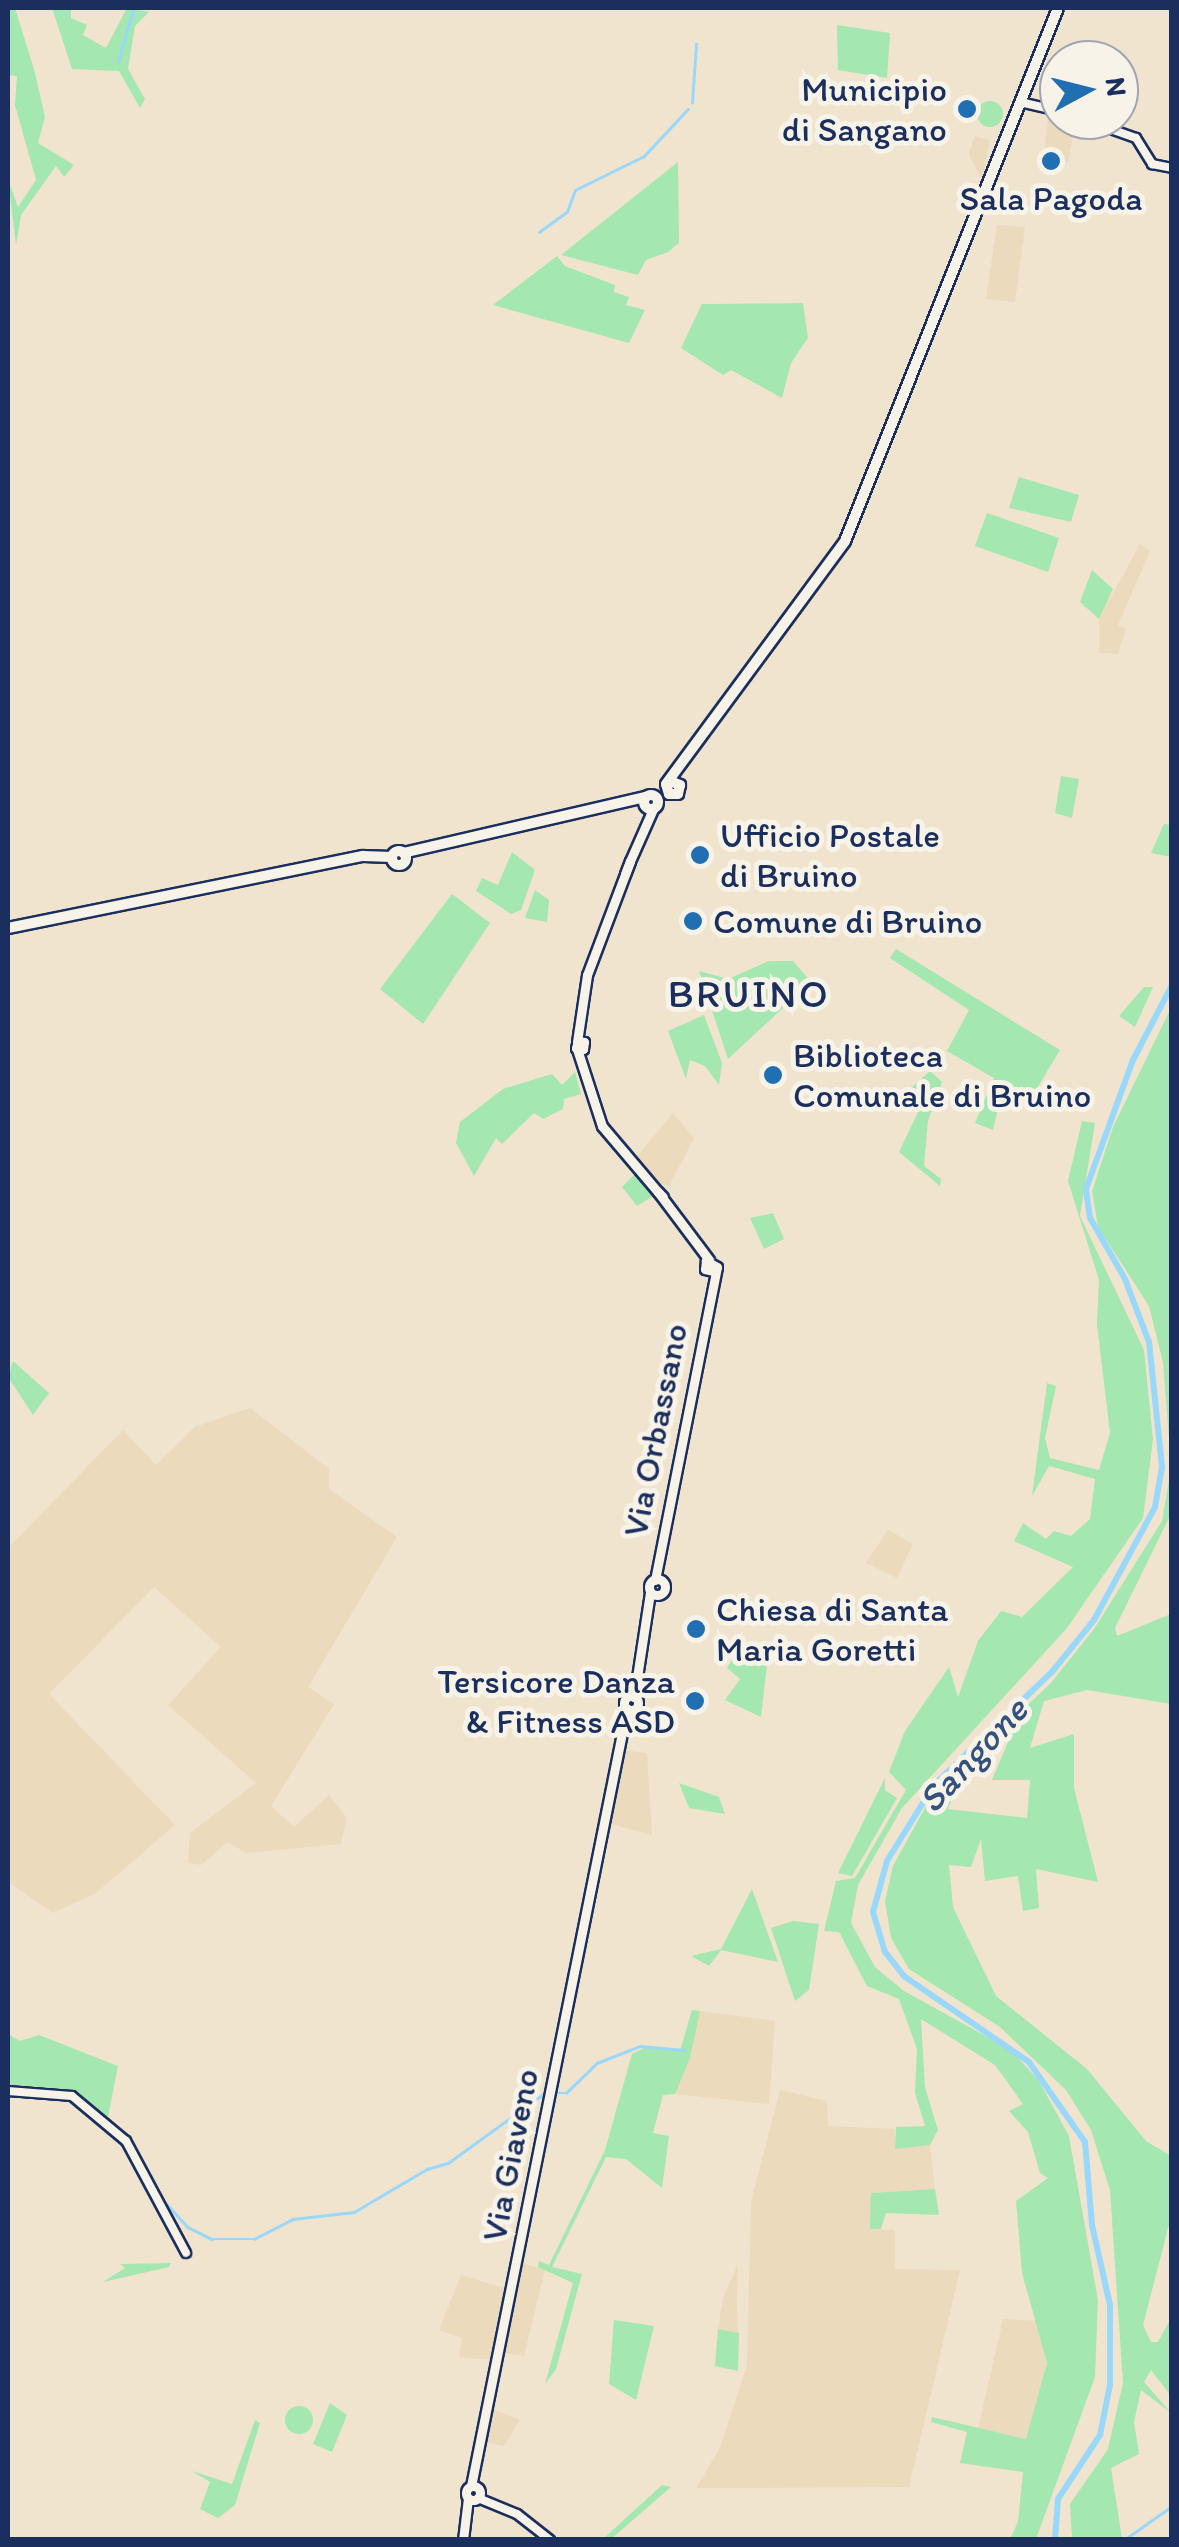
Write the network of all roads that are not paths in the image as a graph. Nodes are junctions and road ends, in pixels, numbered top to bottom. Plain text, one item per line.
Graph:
1 (1058, 8) edge
2 (1020, 102) junction
3 (1039, 106) edge
4 (1137, 140) edge
5 (1168, 168) edge
6 (648, 804) junction
7 (8, 928) edge
8 (599, 1847) joint
9 (8, 2090) edge
10 (183, 2249) dead end
11 (474, 2494) junction
12 (463, 2540) edge
13 (550, 2540) edge

1 - 2 main road
2 - 3 street
2 - 6 main road
4 - 5 street
6 - 7 main road
6 - 8 main road, Via Orbassano
8 - 11 main road, Via Giaveno
9 - 10 street
11 - 12 main road, Via Giaveno
11 - 13 street

